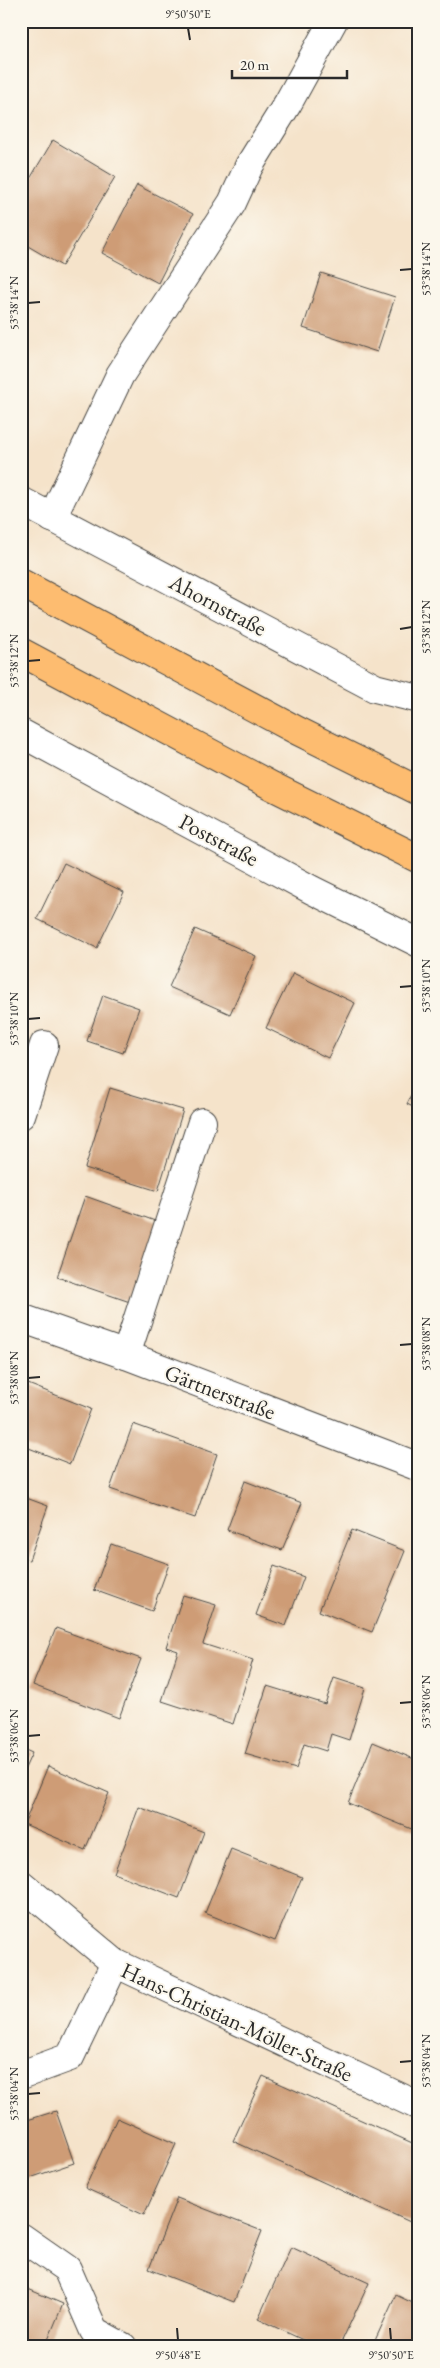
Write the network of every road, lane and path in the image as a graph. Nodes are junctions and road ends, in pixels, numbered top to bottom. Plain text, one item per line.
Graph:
1 (333, 21) edge
2 (21, 501) edge
3 (52, 518) junction
4 (21, 583) edge
5 (21, 652) edge
6 (419, 699) edge
7 (21, 733) edge
8 (419, 791) edge
9 (419, 858) edge
10 (419, 943) edge
11 (44, 1045) dead end
12 (21, 1115) edge
13 (202, 1122) dead end
14 (21, 1318) edge
15 (126, 1355) junction
16 (419, 1467) edge
17 (21, 1884) edge
18 (115, 1962) junction
19 (21, 2075) edge
20 (419, 2106) edge
21 (21, 2237) edge
22 (123, 2347) edge

1 - 3 street
2 - 3 street, Ahornstraße
3 - 6 street, Ahornstraße
4 - 8 highway
5 - 9 highway
7 - 10 street, Poststraße
11 - 12 street
13 - 15 street
14 - 15 street, Gärtnerstraße
15 - 16 street, Gärtnerstraße
17 - 18 street
18 - 19 street, Hans-Christian-Möller-Straße
18 - 20 street, Hans-Christian-Möller-Straße
21 - 22 street

